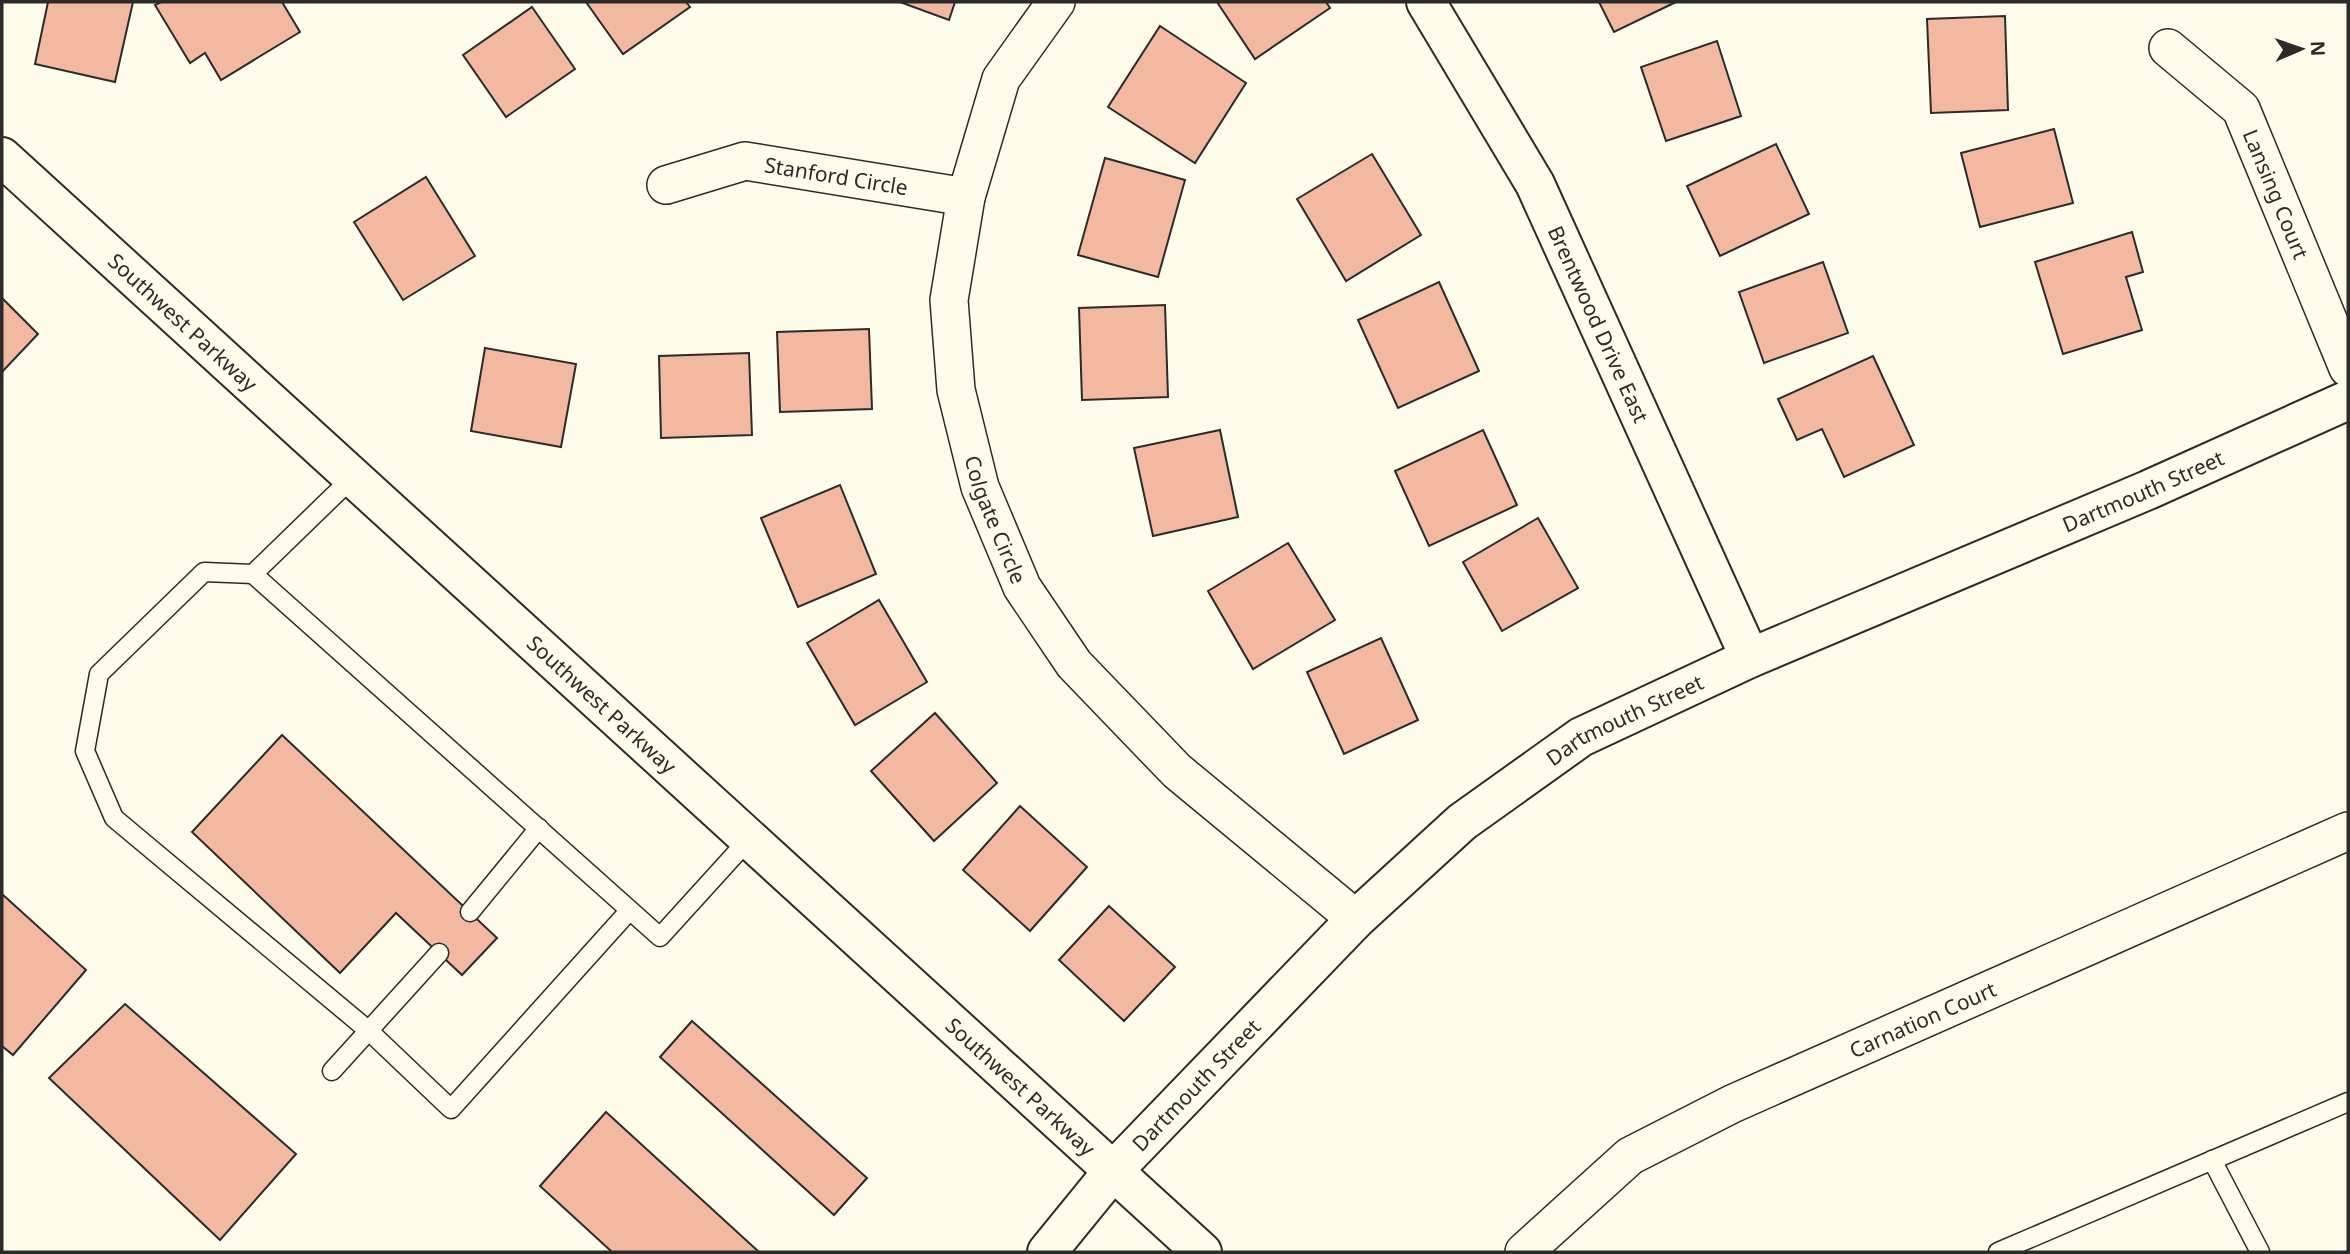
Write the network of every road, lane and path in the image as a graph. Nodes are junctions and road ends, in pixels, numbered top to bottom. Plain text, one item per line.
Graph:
1 (1056, 2) edge
2 (1426, 2) edge
3 (2168, 48) dead end
4 (2, 157) edge
5 (667, 185) dead end
6 (966, 197) junction
7 (2348, 368) edge
8 (2348, 400) edge
9 (353, 477) junction
10 (253, 574) junction
11 (1750, 658) junction
12 (539, 828) junction
13 (2348, 831) edge
14 (748, 839) junction
15 (629, 911) junction
16 (470, 912) dead end
17 (1356, 919) junction
18 (439, 953) dead end
19 (369, 1031) junction
20 (332, 1071) dead end
21 (2348, 1102) edge
22 (2212, 1160) junction
23 (1113, 1171) junction
24 (1047, 1252) edge
25 (1202, 1252) edge
26 (1524, 1252) edge
27 (1998, 1252) edge
28 (2260, 1252) edge

1 - 6 street, Colgate Circle
2 - 11 street, Brentwood Drive East
3 - 7 street, Lansing Court
4 - 9 street, Southwest Parkway
5 - 6 street, Stanford Circle
6 - 17 street, Colgate Circle
8 - 11 street, Dartmouth Street
9 - 10 lane
9 - 14 street, Southwest Parkway
10 - 12 lane
10 - 19 lane
11 - 17 street, Dartmouth Street
12 - 15 lane
12 - 16 lane
13 - 26 street, Carnation Court
14 - 15 lane
14 - 23 street, Southwest Parkway
15 - 19 lane
17 - 23 street, Dartmouth Street
18 - 19 lane
19 - 20 lane
21 - 22 lane
22 - 27 lane
22 - 28 lane
23 - 24 street, Dartmouth Street
23 - 25 street, Southwest Parkway

